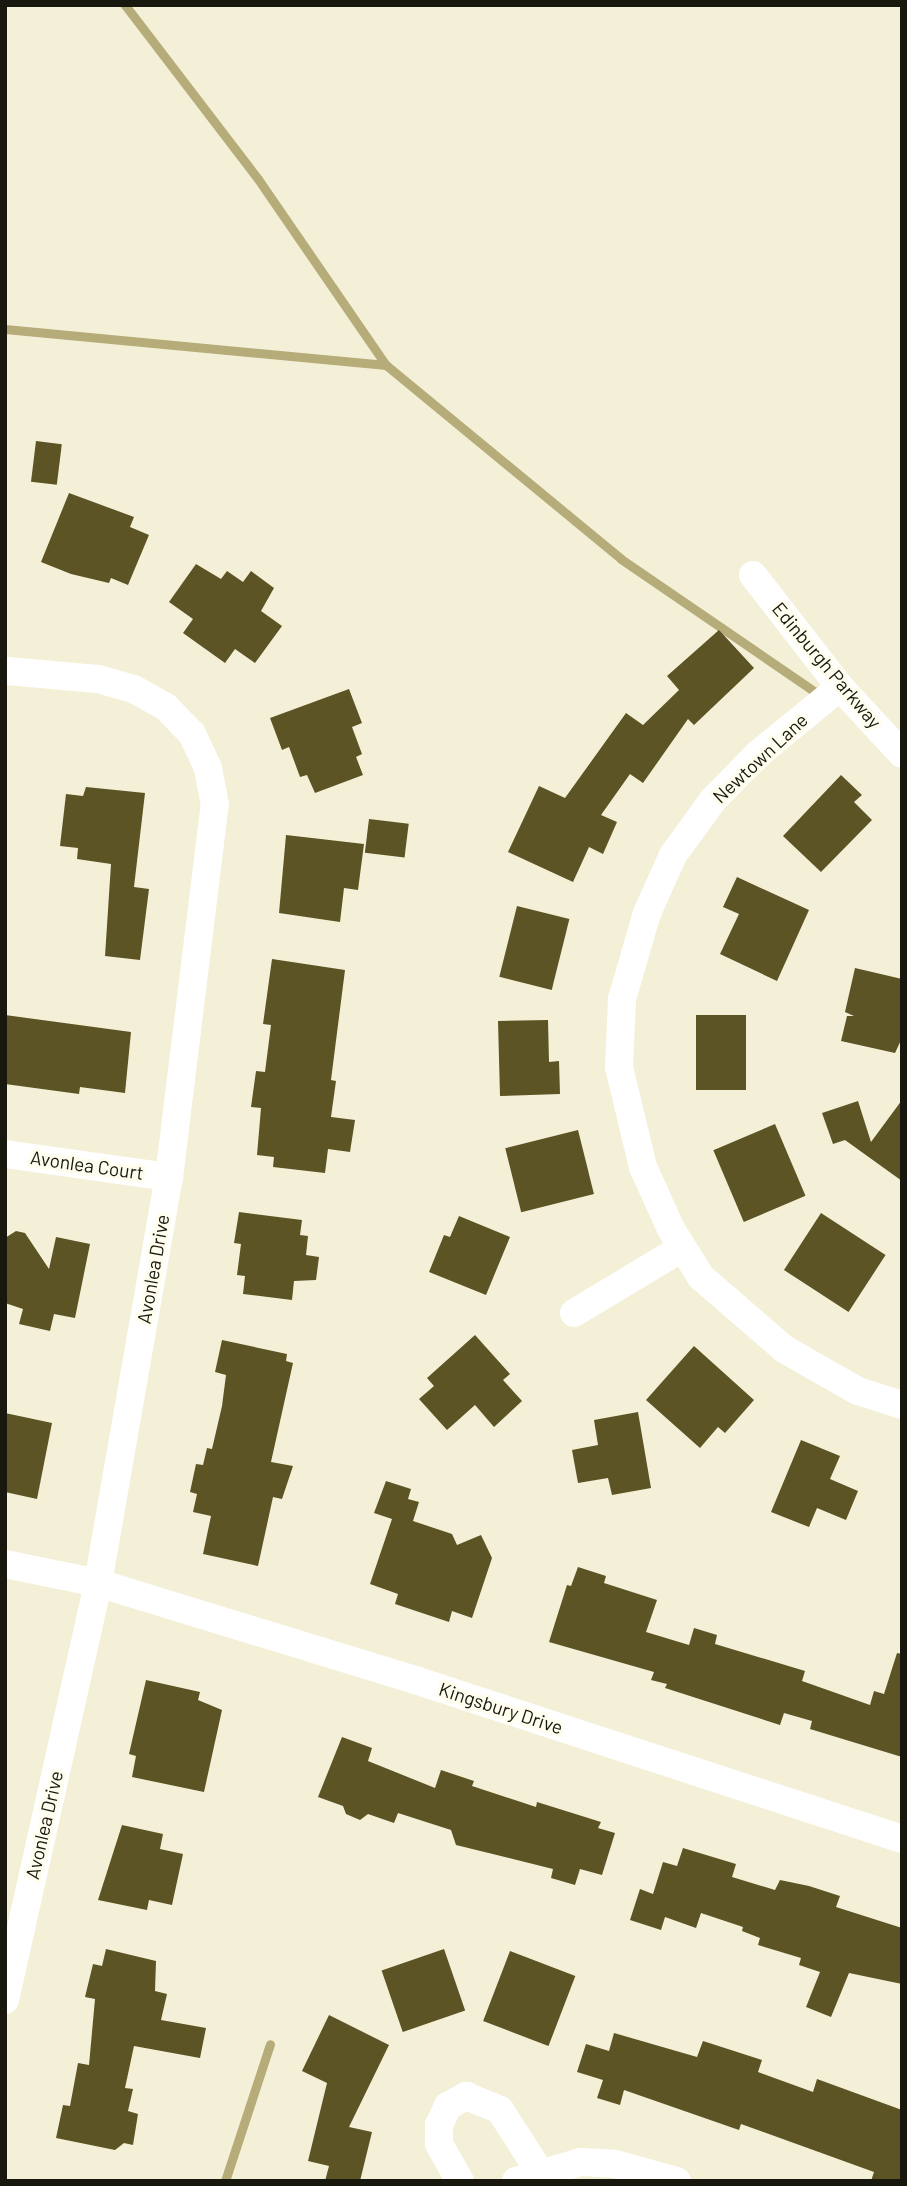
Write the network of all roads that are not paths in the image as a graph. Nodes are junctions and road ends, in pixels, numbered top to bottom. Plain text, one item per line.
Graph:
1 (753, 575) dead end
2 (7, 671) edge
3 (840, 687) junction
4 (902, 754) edge
5 (5, 1154) edge
6 (169, 1177) junction
7 (682, 1248) junction
8 (574, 1313) dead end
9 (902, 1405) edge
10 (5, 1564) edge
11 (98, 1583) junction
12 (902, 1839) edge
13 (5, 2000) edge
14 (528, 2176) edge
15 (460, 2181) edge
16 (677, 2181) edge

1 - 3 street, Edinburgh Parkway
2 - 6 street, Avonlea Drive
3 - 4 street, Edinburgh Parkway
3 - 7 street, Newtown Lane
5 - 6 street, Avonlea Court
6 - 11 street, Avonlea Drive
7 - 8 street
7 - 9 street, Newtown Lane
10 - 11 street, Kingsbury Drive
11 - 12 street, Kingsbury Drive
11 - 13 street, Avonlea Drive
14 - 15 street
14 - 16 street

